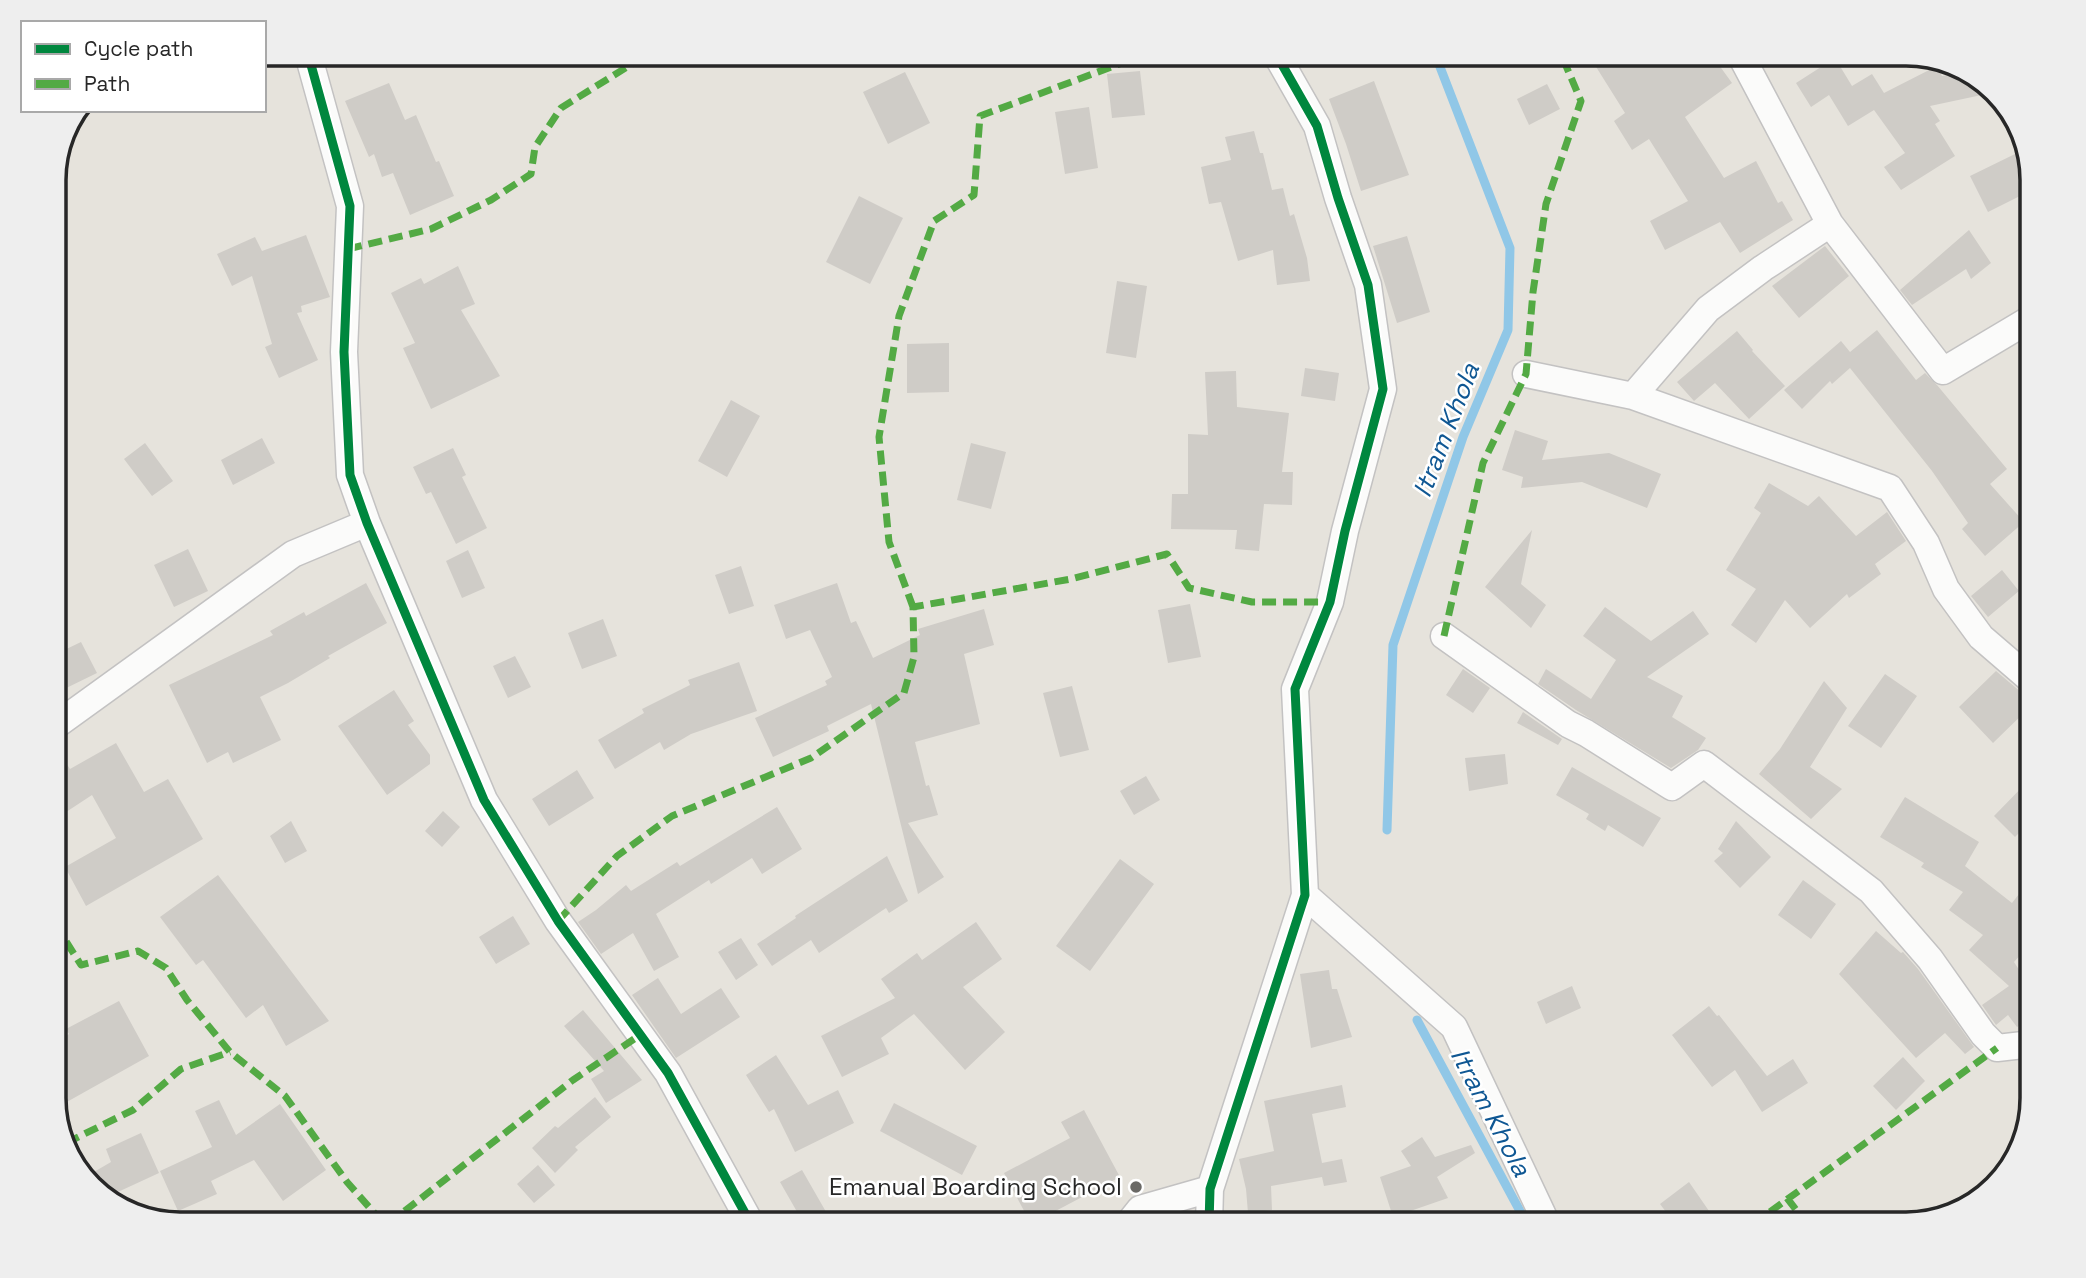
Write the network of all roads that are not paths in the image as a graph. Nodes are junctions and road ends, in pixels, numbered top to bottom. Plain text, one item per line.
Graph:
1 (311, 66) edge
2 (1283, 66) edge
3 (1746, 66) edge
4 (1830, 224) junction
5 (2019, 326) edge
6 (1527, 374) dead end
7 (1633, 396) junction
8 (367, 523) junction
9 (1444, 636) dead end
10 (2020, 670) edge
11 (67, 717) edge
12 (1305, 895) junction
13 (2020, 1045) edge
14 (1210, 1189) junction
15 (744, 1212) edge
16 (1138, 1212) edge
17 (1209, 1212) edge
18 (1541, 1212) edge

1 - 8 street
2 - 12 street
3 - 4 street
4 - 5 street
4 - 7 street
6 - 7 street
7 - 10 street
8 - 11 street
8 - 15 street
9 - 13 street
12 - 14 street
12 - 18 street
14 - 16 street
14 - 17 street

